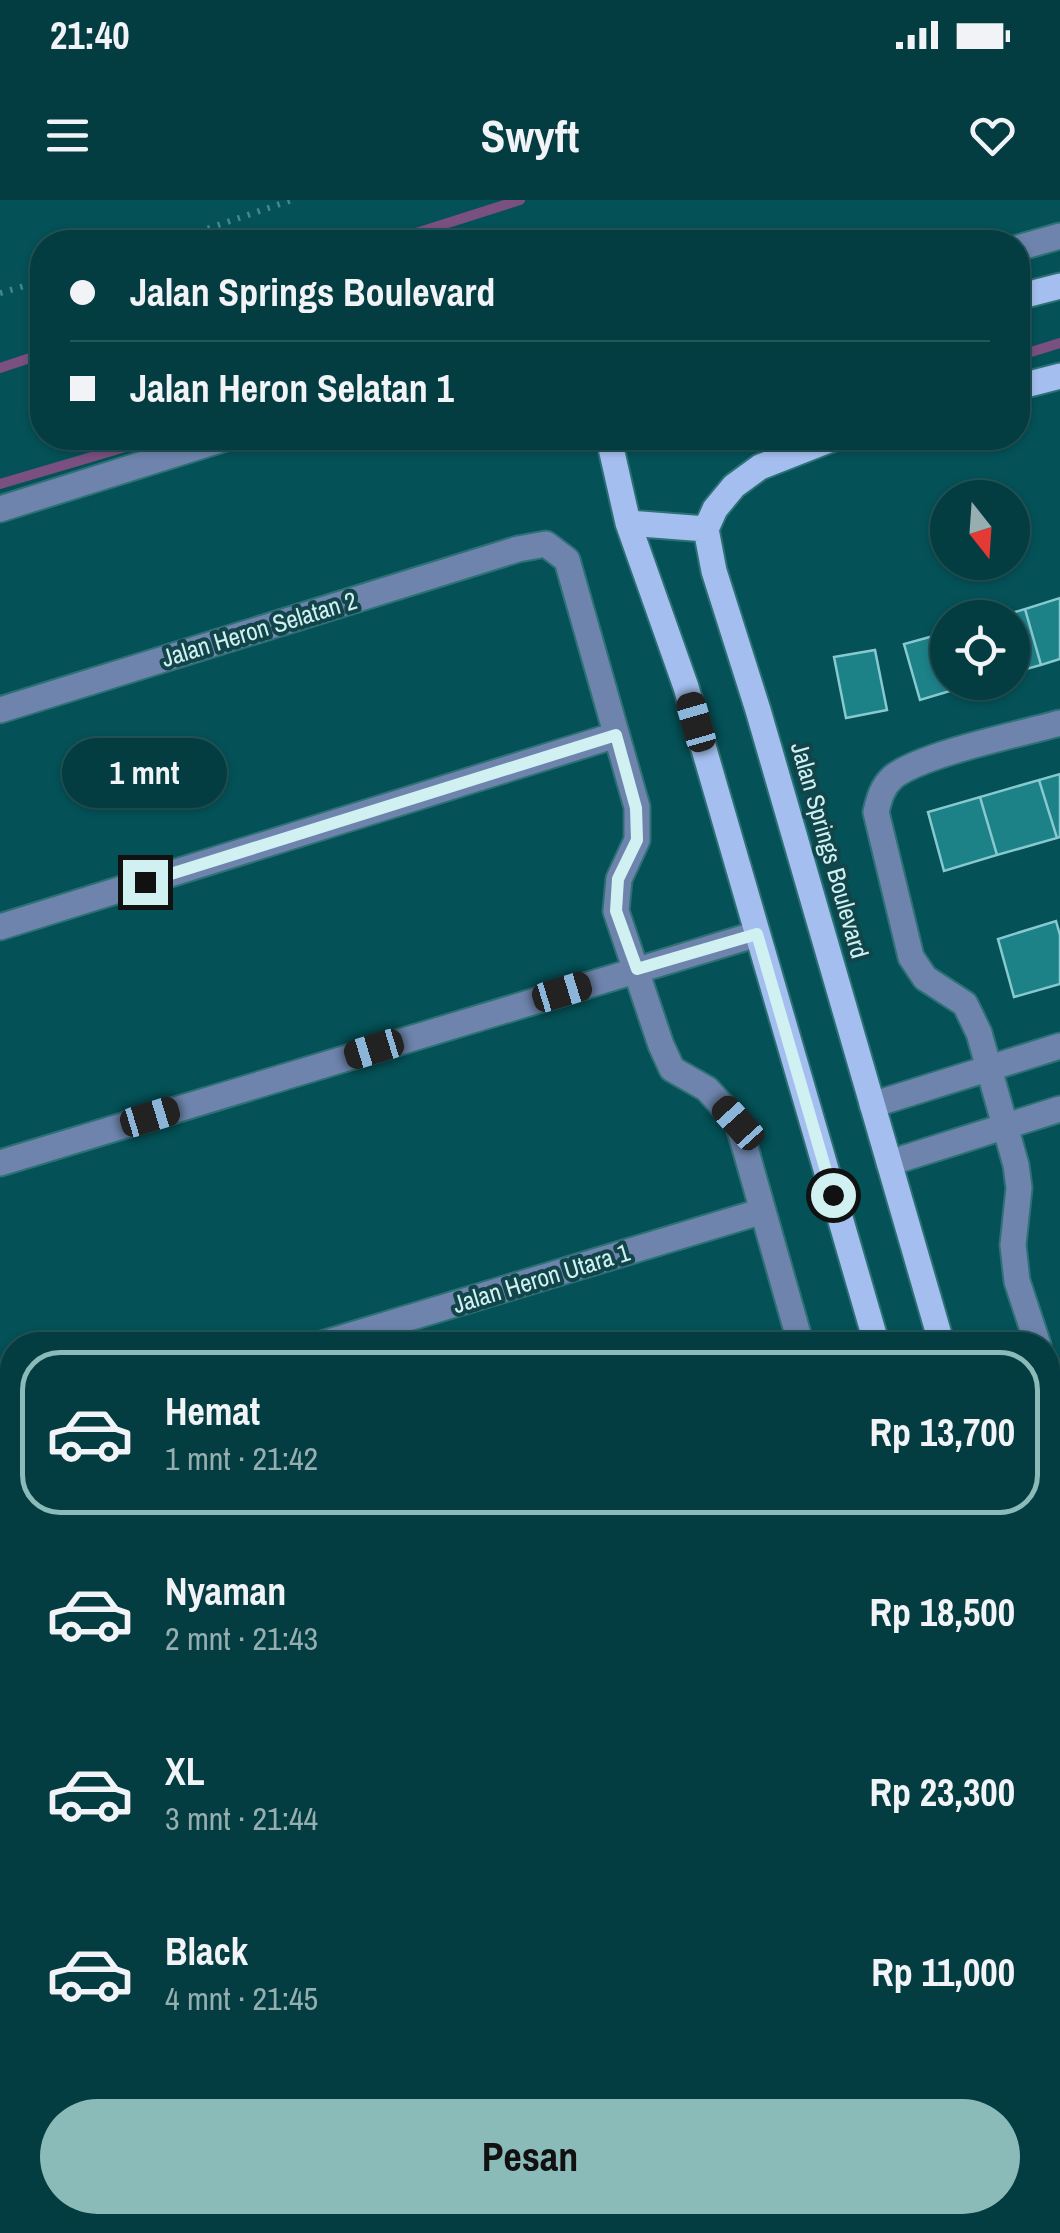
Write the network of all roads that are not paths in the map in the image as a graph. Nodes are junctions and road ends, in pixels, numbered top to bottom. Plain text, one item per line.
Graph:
1 (1060, 236) edge
2 (1030, 245) edge
3 (1060, 286) edge
4 (1030, 295) edge
5 (1060, 376) edge
6 (1030, 384) edge
7 (188, 450) edge
8 (611, 450) edge
9 (795, 450) edge
10 (0, 509) edge
11 (628, 523) junction
12 (706, 530) junction
13 (0, 710) edge
14 (1060, 723) edge
15 (616, 735) junction
16 (0, 927) edge
17 (757, 934) junction
18 (637, 969) junction
19 (1060, 1046) edge
20 (988, 1069) junction
21 (872, 1105) junction
22 (1060, 1109) edge
23 (1005, 1126) junction
24 (0, 1163) edge
25 (889, 1163) junction
26 (763, 1211) junction
27 (362, 1332) edge
28 (797, 1332) edge
29 (873, 1332) edge
30 (938, 1332) edge
31 (1034, 1332) edge

1 - 2 street
3 - 4 main road
5 - 6 main road
7 - 10 street
8 - 11 main road
9 - 12 main road
11 - 12 main road
11 - 17 main road
12 - 21 main road, Jalan Springs Boulevard
13 - 15 street, Jalan Heron Selatan 2
14 - 20 street
15 - 16 street
15 - 18 street
17 - 18 street
17 - 29 main road
18 - 24 street
18 - 26 street
19 - 20 street
20 - 21 street
20 - 23 street
21 - 25 main road, Jalan Springs Boulevard
22 - 23 street
23 - 25 street
23 - 31 street
25 - 30 main road, Jalan Springs Boulevard
26 - 27 street, Jalan Heron Utara 1
26 - 28 street

